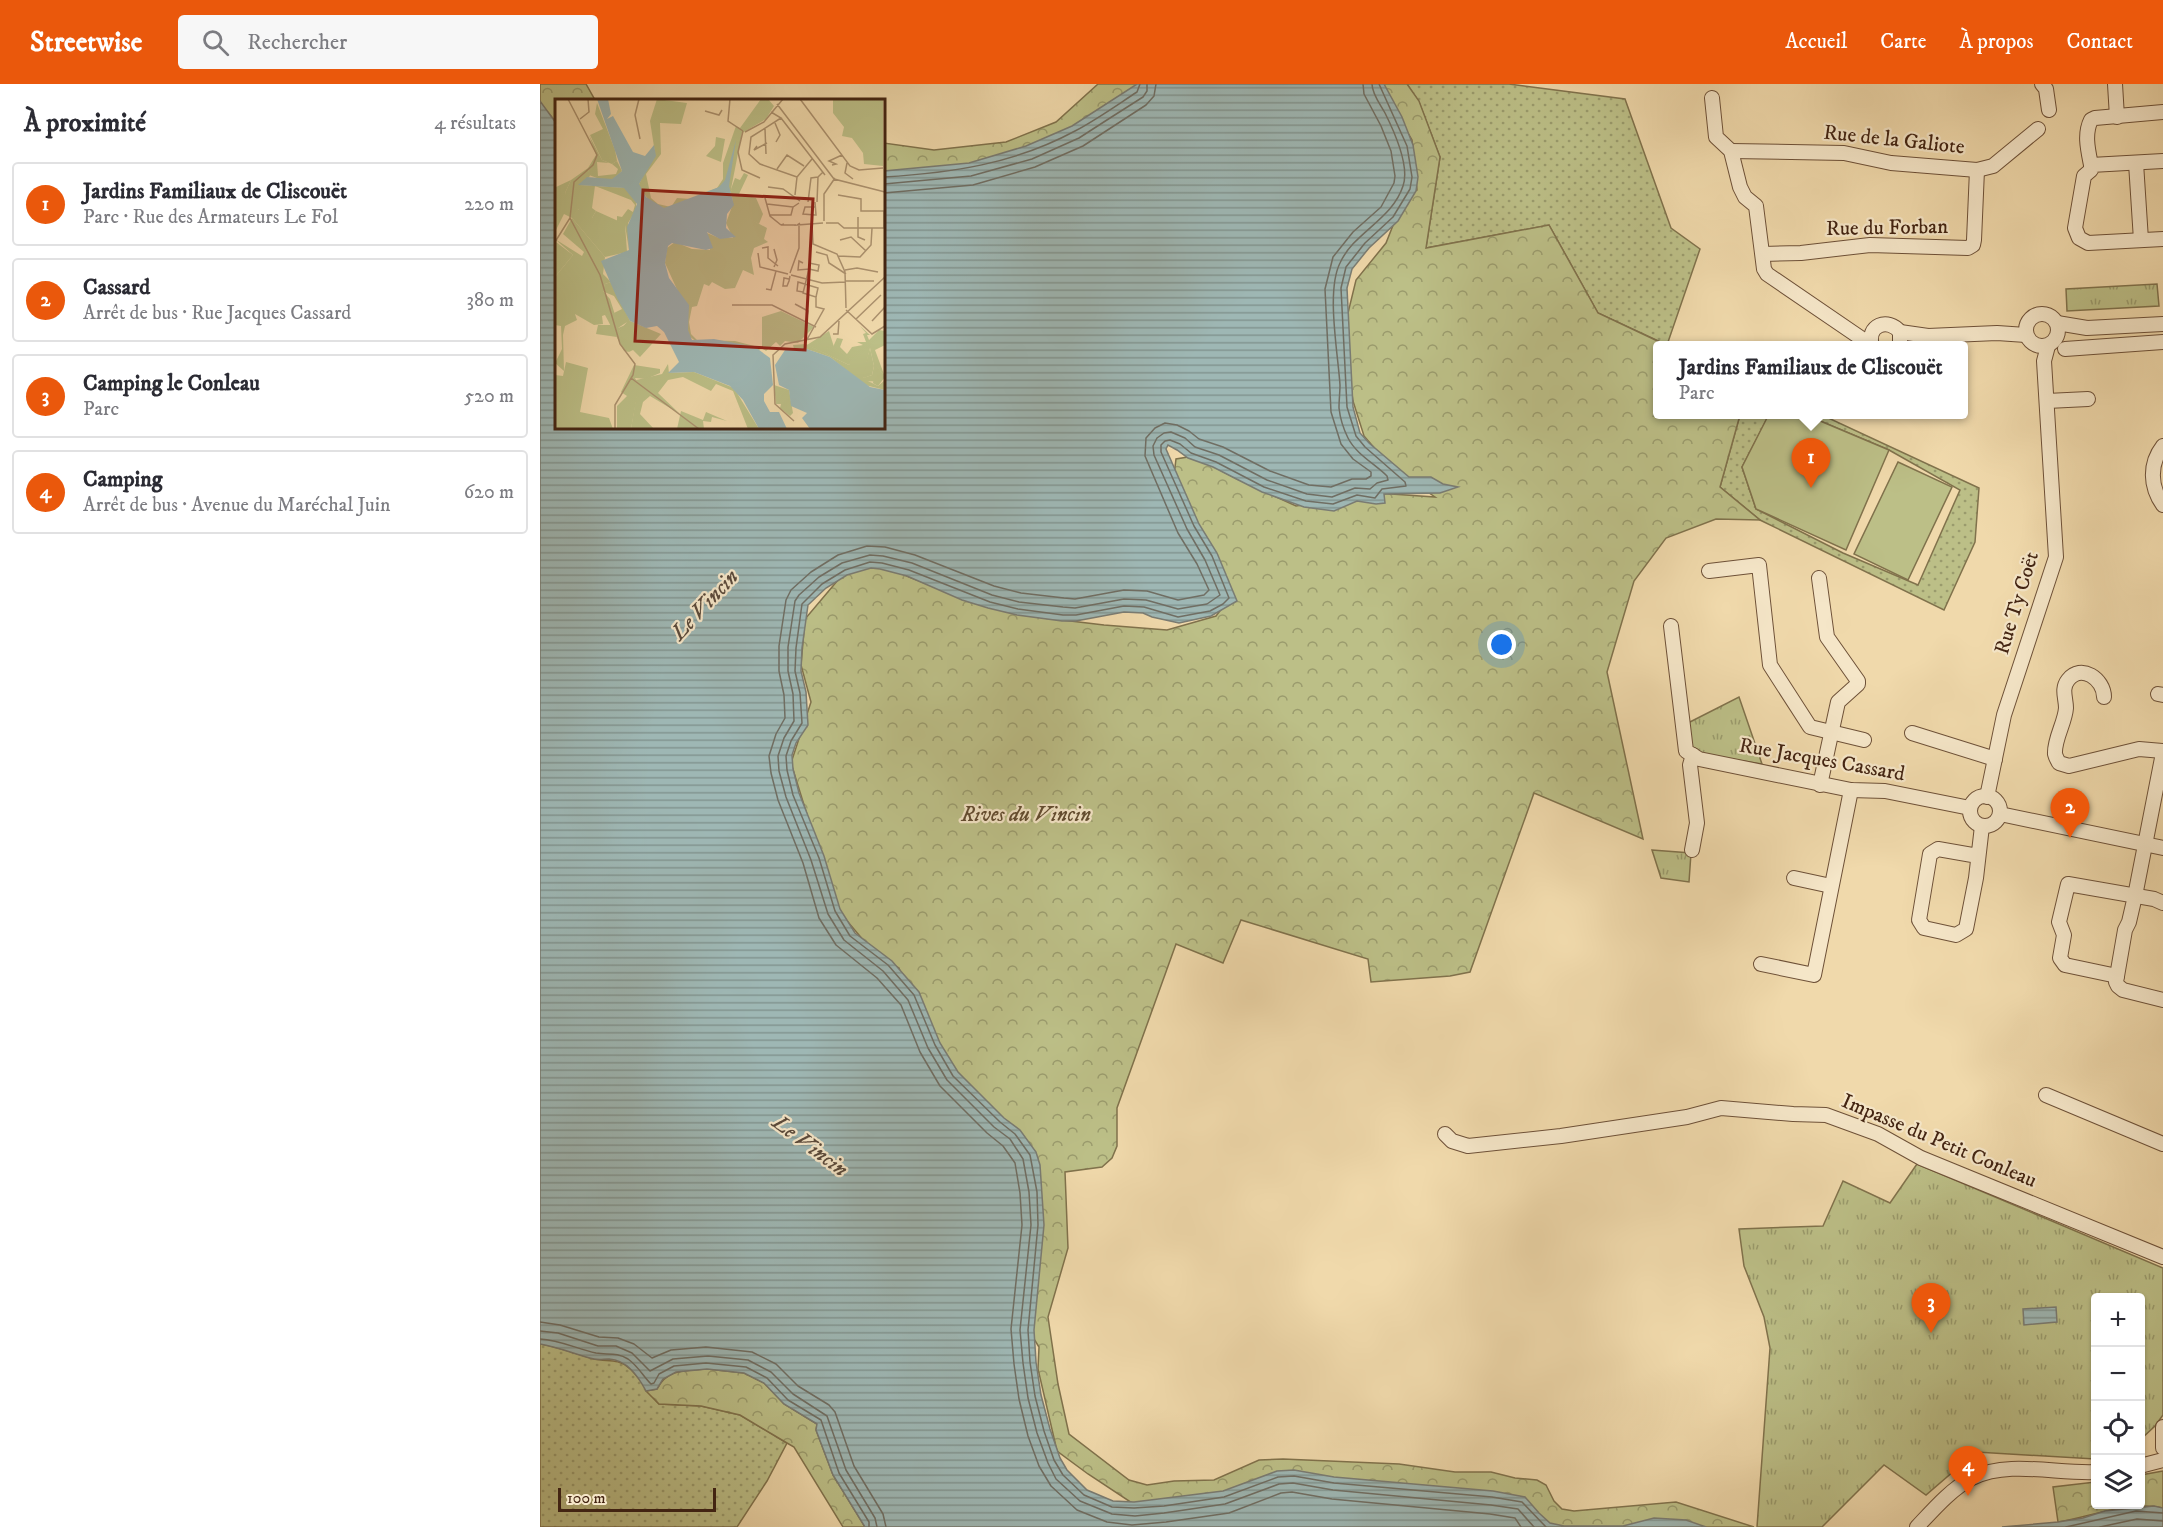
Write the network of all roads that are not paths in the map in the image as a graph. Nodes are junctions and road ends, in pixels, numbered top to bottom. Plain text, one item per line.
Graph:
1 (2042, 84) edge
2 (2115, 84) edge
3 (1712, 98) dead end
4 (2049, 110) dead end
5 (2163, 112) edge
6 (2117, 117) junction
7 (2038, 129) dead end
8 (1731, 151) junction
9 (2163, 161) edge
10 (2136, 163) junction
11 (2091, 165) junction
12 (1977, 170) junction
13 (2163, 239) edge
14 (2142, 240) junction
15 (1762, 254) junction
16 (2163, 324) edge
17 (1848, 328) junction
18 (1873, 330) junction
19 (2026, 330) junction
20 (2054, 335) junction
21 (1865, 341) edge
22 (1870, 341) edge
23 (1901, 341) edge
24 (2163, 342) edge
25 (2065, 349) dead end
26 (2088, 399) dead end
27 (2047, 401) junction
28 (2163, 446) edge
29 (2163, 505) edge
30 (1709, 571) dead end
31 (1819, 578) dead end
32 (1671, 626) dead end
33 (2104, 697) dead end
34 (1831, 733) junction
35 (1912, 733) dead end
36 (1864, 740) dead end
37 (2163, 752) edge
38 (1693, 755) junction
39 (1995, 759) junction
40 (1820, 785) junction
41 (1851, 790) junction
42 (1987, 797) junction
43 (1970, 808) junction
44 (2000, 814) junction
45 (1982, 826) junction
46 (2145, 844) junction
47 (2163, 848) edge
48 (1692, 850) dead end
49 (1978, 856) junction
50 (1794, 878) dead end
51 (1831, 886) junction
52 (2135, 896) junction
53 (2163, 903) edge
54 (1761, 964) dead end
55 (2117, 976) junction
56 (2163, 1000) edge
57 (2046, 1095) dead end
58 (1445, 1134) dead end
59 (2163, 1144) edge
60 (2163, 1241) edge
61 (2160, 1256) edge
62 (2163, 1427) edge
63 (2163, 1448) edge
64 (2163, 1460) edge
65 (2145, 1465) edge
66 (2091, 1472) edge
67 (1917, 1527) edge

1 - 4 street
2 - 6 street
3 - 8 street
5 - 6 street
6 - 11 street
7 - 12 street, Rue de la Galiote
8 - 12 street, Rue de la Galiote
8 - 15 street
9 - 10 street
10 - 11 street
10 - 14 street
11 - 14 street
12 - 15 street, Rue du Forban
13 - 14 street
15 - 17 street
16 - 20 street
17 - 18 street
17 - 21 street
18 - 22 street
18 - 23 street
19 - 20 street
19 - 20 street
19 - 23 street
20 - 27 street, Rue Ty Coët
24 - 25 street
26 - 27 street
27 - 39 street, Rue Ty Coët
28 - 29 street
30 - 34 street
31 - 34 street
32 - 38 street
33 - 37 street
34 - 36 street
34 - 40 street
35 - 39 street
37 - 46 street
38 - 40 street, Rue Jacques Cassard
38 - 48 street
39 - 42 street, Rue Ty Coët
40 - 41 street, Rue Jacques Cassard
41 - 43 street, Rue Jacques Cassard
41 - 51 street
42 - 43 street
42 - 44 street
43 - 45 street
44 - 45 street
44 - 46 street
45 - 49 street
46 - 47 street
46 - 52 street
49 - 49 street
50 - 51 street
51 - 54 street
52 - 53 street
52 - 55 street
52 - 55 street
55 - 56 street
57 - 59 street
58 - 61 street, Impasse du Petit Conleau
60 - 61 street
62 - 63 street
64 - 65 street
66 - 67 street

